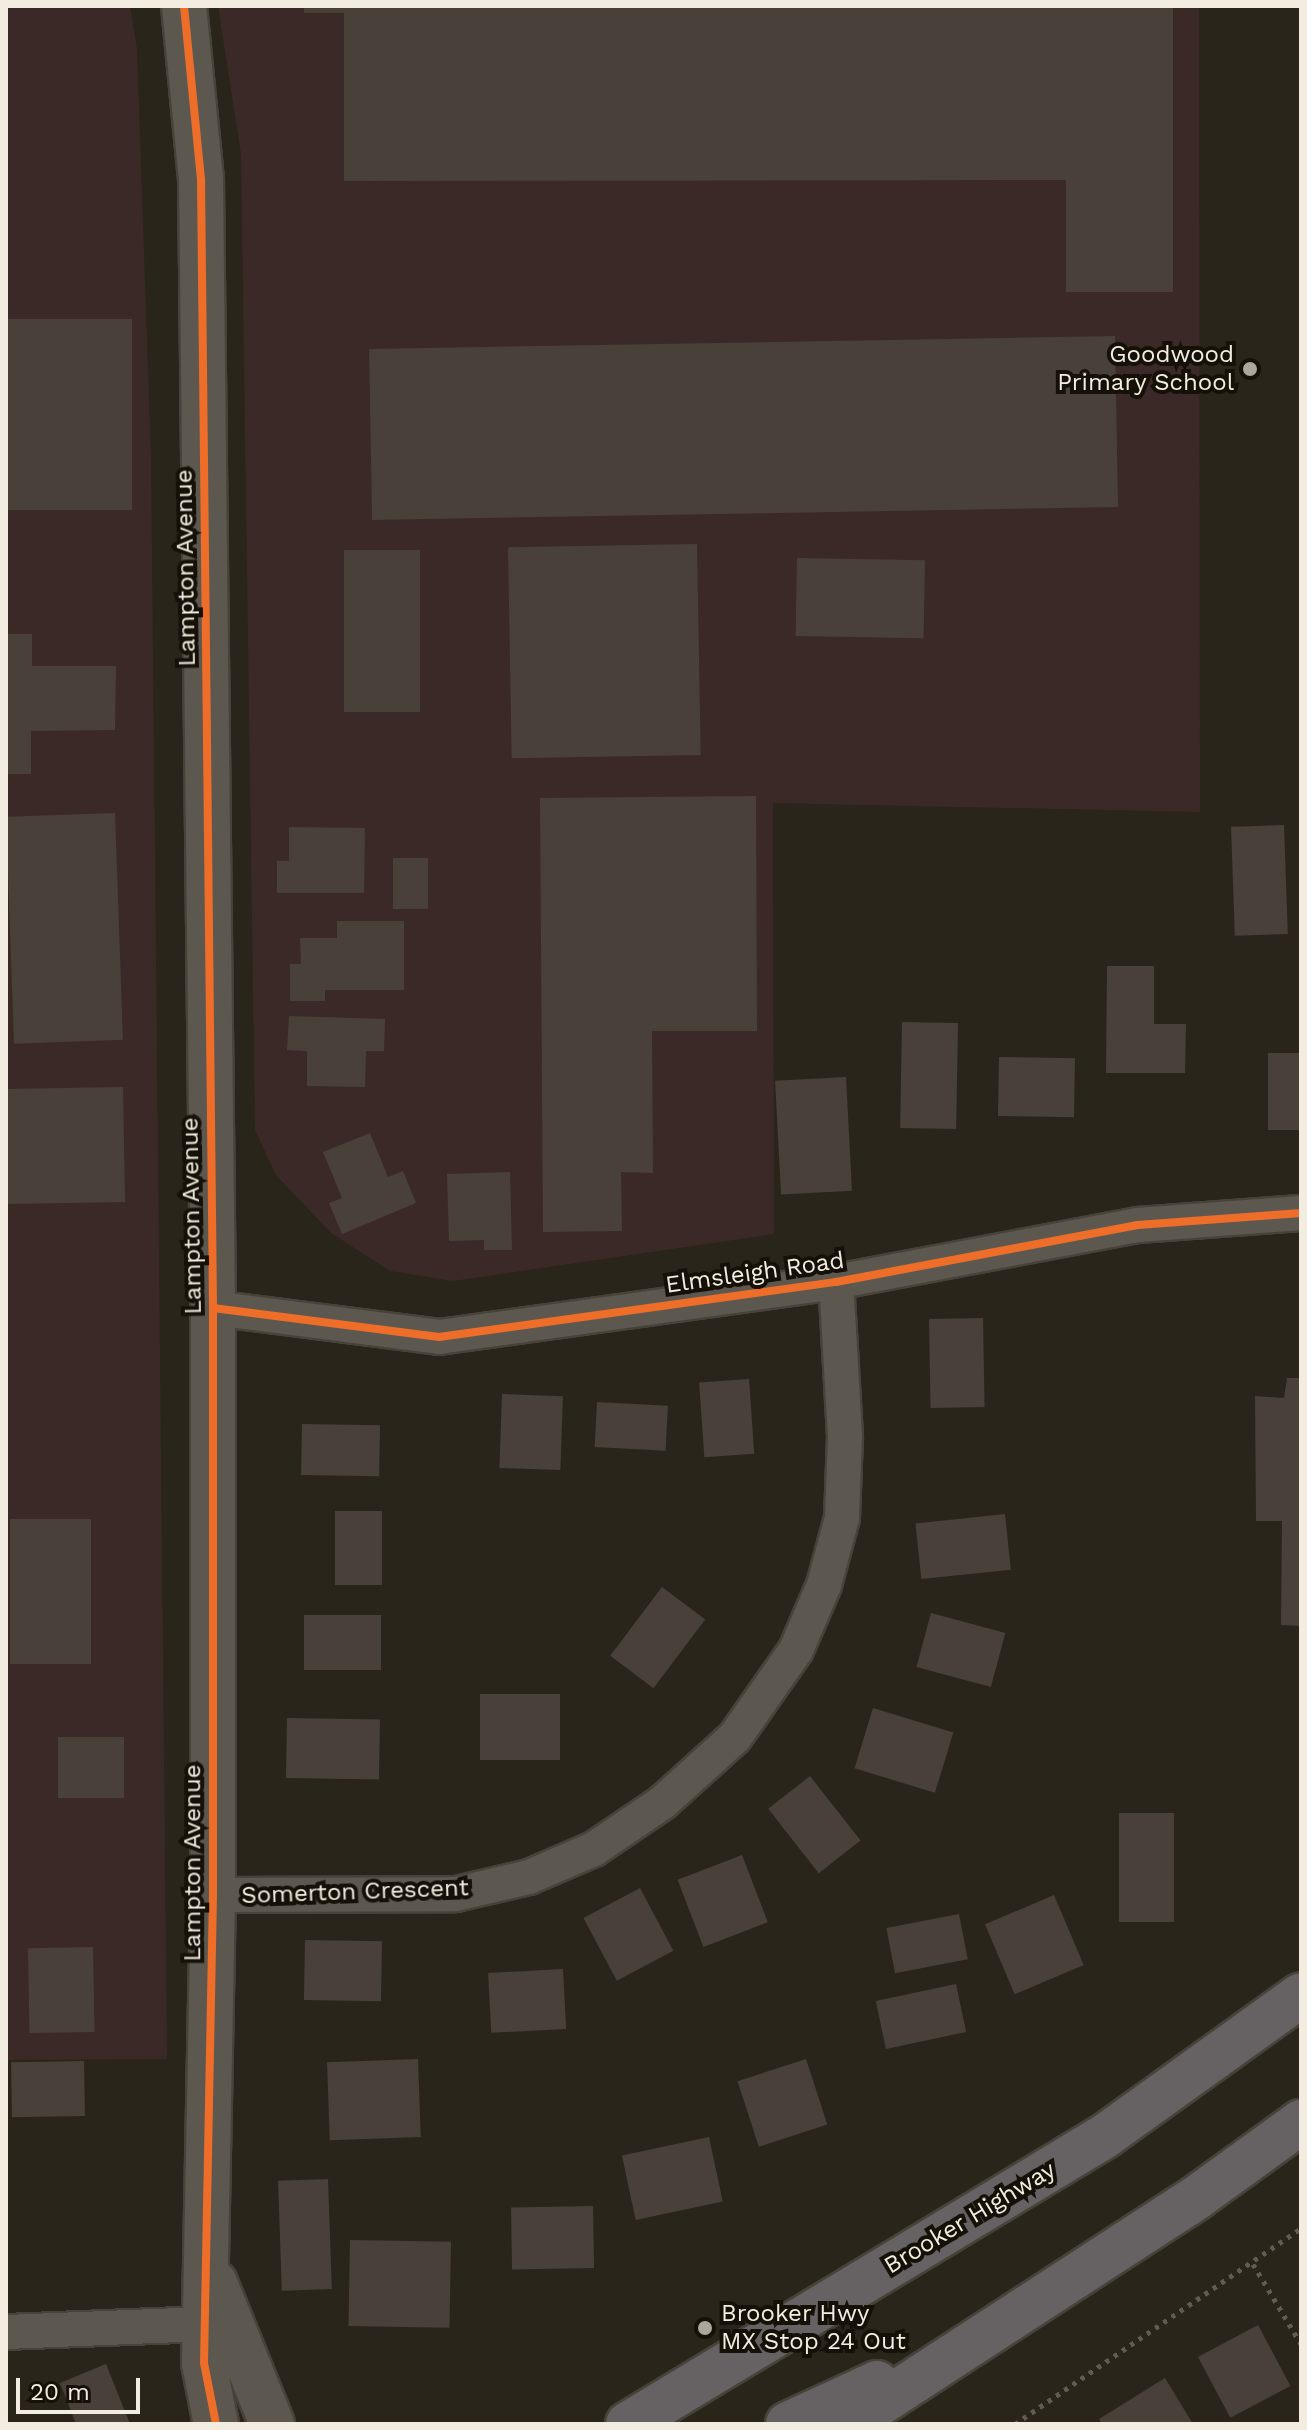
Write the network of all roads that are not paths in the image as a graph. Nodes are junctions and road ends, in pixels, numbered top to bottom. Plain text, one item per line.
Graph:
1 (184, 6) edge
2 (1301, 1213) edge
3 (836, 1282) junction
4 (213, 1308) junction
5 (213, 1895) junction
6 (1301, 1995) edge
7 (1301, 2122) edge
8 (206, 2258) junction
9 (204, 2324) junction
10 (6, 2332) edge
11 (978, 2338) junction
12 (216, 2424) edge
13 (272, 2424) edge
14 (628, 2424) edge
15 (788, 2424) edge
16 (848, 2424) edge

1 - 4 street, Lampton Avenue
2 - 3 street, Elmsleigh Road
3 - 4 street, Elmsleigh Road
3 - 5 street, Somerton Crescent
4 - 5 street, Lampton Avenue
5 - 8 street, Lampton Avenue
6 - 14 highway, Brooker Highway
7 - 11 highway
8 - 9 street, Lampton Avenue
8 - 13 street, Lampton Avenue
9 - 10 street
9 - 12 street, Lampton Avenue
11 - 15 highway
11 - 16 highway

